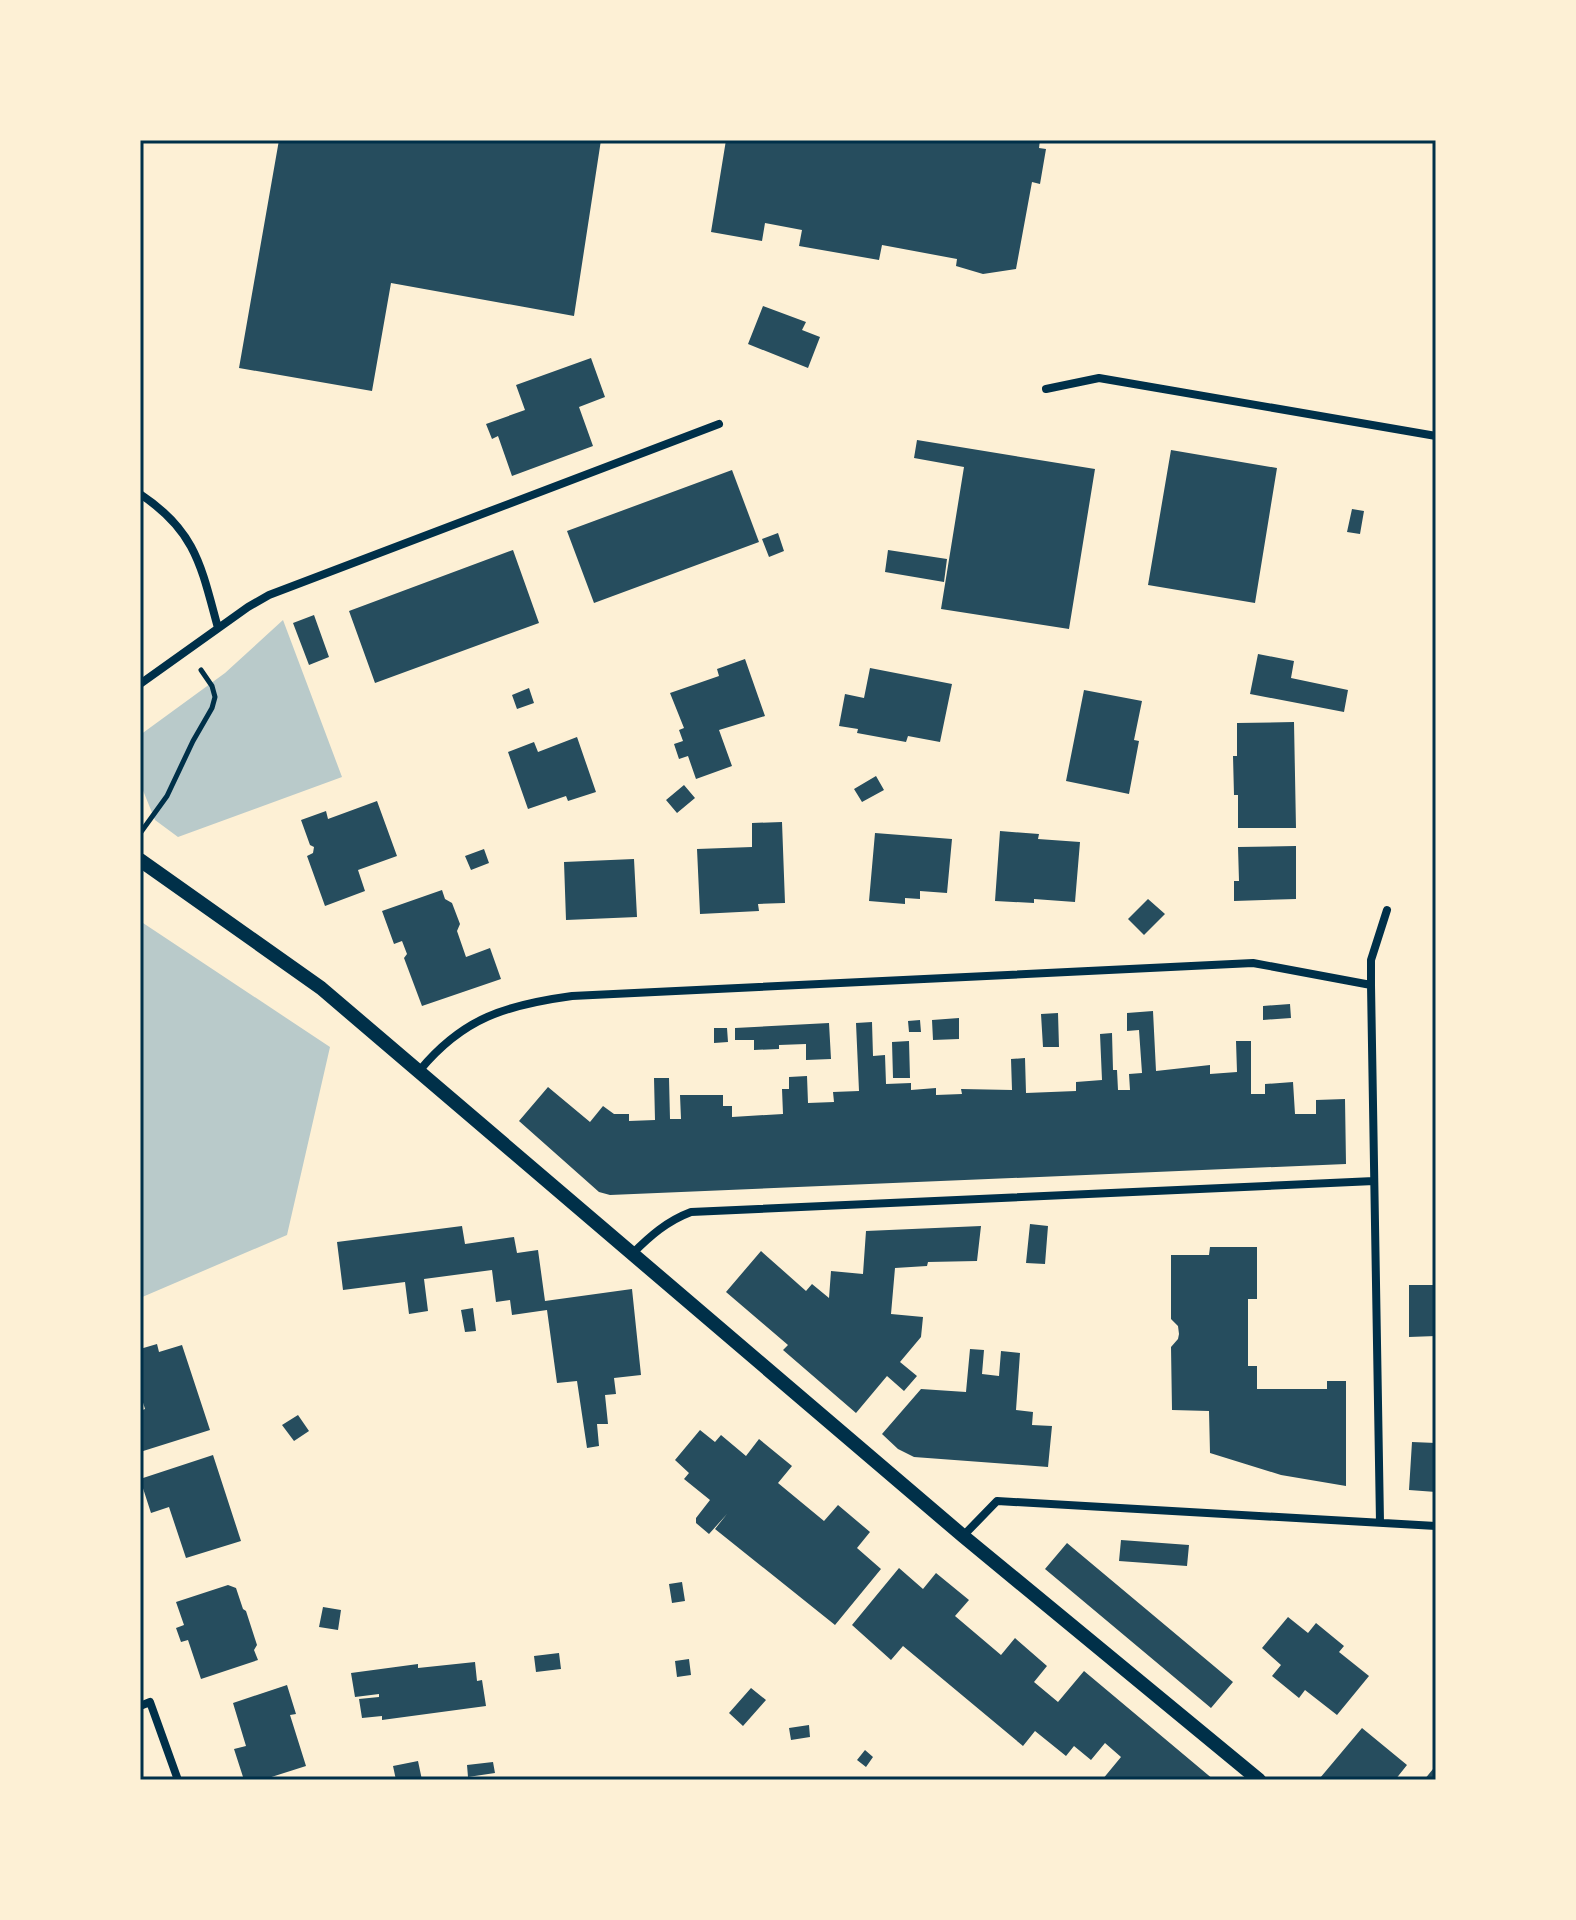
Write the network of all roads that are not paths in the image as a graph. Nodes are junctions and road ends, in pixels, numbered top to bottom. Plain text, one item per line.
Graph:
1 (1046, 389) dead end
2 (719, 424) dead end
3 (1436, 436) edge
4 (140, 494) edge
5 (218, 628) junction
6 (140, 684) edge
7 (140, 860) edge
8 (1387, 910) dead end
9 (1371, 985) junction
10 (420, 1070) junction
11 (1374, 1181) junction
12 (632, 1254) junction
13 (1380, 1522) junction
14 (1436, 1526) edge
15 (963, 1536) junction
16 (140, 1706) edge
17 (178, 1780) edge
18 (1259, 1780) edge

1 - 3 street
2 - 5 street
4 - 5 street
5 - 6 street
7 - 10 street
8 - 9 street
9 - 10 street
9 - 11 street
10 - 12 street
11 - 12 street
11 - 13 street
12 - 15 street
13 - 14 street
13 - 15 street
15 - 18 street
16 - 17 street

